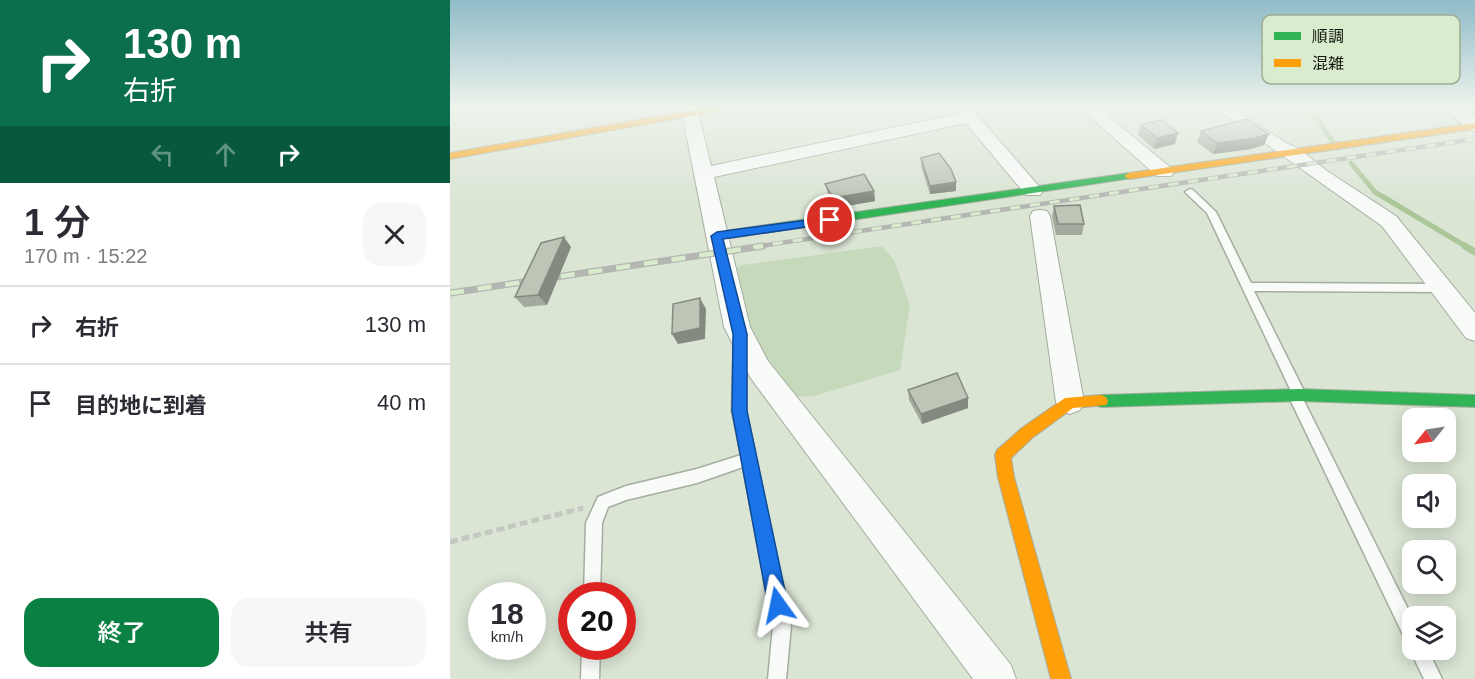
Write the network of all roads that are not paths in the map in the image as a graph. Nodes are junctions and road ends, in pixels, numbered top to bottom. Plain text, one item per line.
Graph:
1 (540, 139) edge
2 (696, 139) edge
3 (853, 139) edge
4 (989, 139) edge
5 (1125, 139) edge
6 (1268, 139) edge
7 (1389, 139) edge
8 (1293, 153) junction
9 (450, 156) edge
10 (1164, 172) junction
11 (703, 174) junction
12 (1033, 191) junction
13 (1190, 192) dead end
14 (1040, 216) dead end
15 (717, 236) junction
16 (1246, 287) junction
17 (1441, 288) junction
18 (1475, 331) edge
19 (740, 334) junction
20 (1297, 395) junction
21 (1475, 401) edge
22 (1070, 402) junction
23 (748, 459) junction
24 (592, 582) edge
25 (1402, 614) edge
26 (591, 660) edge
27 (1424, 660) edge
28 (590, 679) edge
29 (777, 679) edge
30 (997, 679) edge
31 (1061, 679) edge
32 (1433, 679) edge

1 - 9 street
2 - 11 street
3 - 11 street
4 - 12 street
5 - 10 street
6 - 8 street
7 - 8 street
8 - 10 street
8 - 17 street
10 - 12 street
11 - 15 street
12 - 15 street
13 - 16 lane
14 - 22 street
15 - 19 street
16 - 17 lane
16 - 20 lane
17 - 18 street
19 - 23 lane
19 - 30 street
20 - 21 street
20 - 22 street
20 - 25 lane
22 - 31 street
23 - 24 lane
23 - 29 lane
26 - 28 lane
27 - 32 lane

